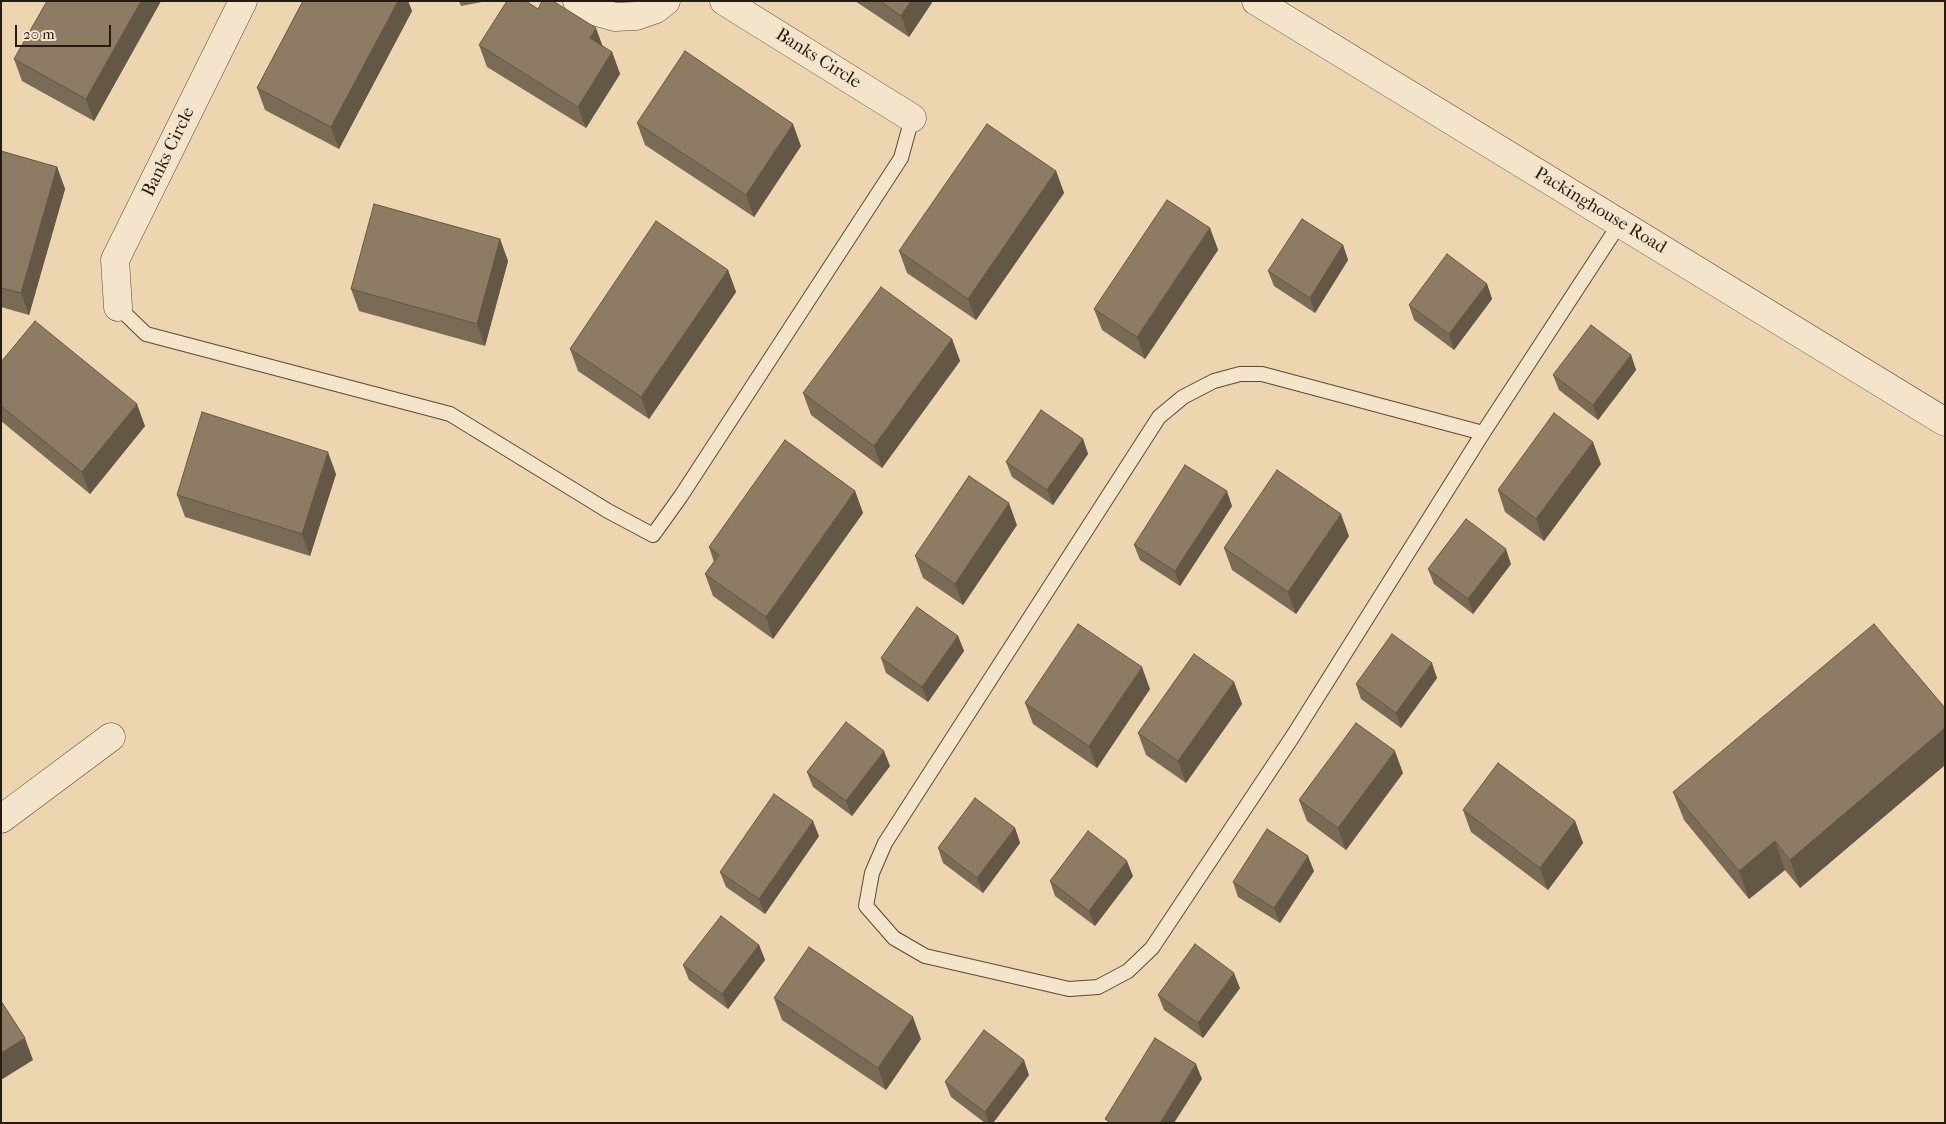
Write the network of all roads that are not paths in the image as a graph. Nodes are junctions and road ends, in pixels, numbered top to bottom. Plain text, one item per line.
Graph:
1 (243, 1) edge
2 (576, 1) edge
3 (666, 1) edge
4 (724, 1) edge
5 (1256, 1) edge
6 (912, 118) joint
7 (1620, 223) junction
8 (118, 307) joint
9 (1945, 422) edge
10 (1483, 433) junction
11 (111, 737) dead end
12 (1, 819) edge

1 - 8 street, Banks Circle
2 - 3 street
4 - 6 street, Banks Circle
5 - 7 street, Packinghouse Road
6 - 8 lane
7 - 9 street, Packinghouse Road
7 - 10 lane
10 - 10 lane
11 - 12 street

